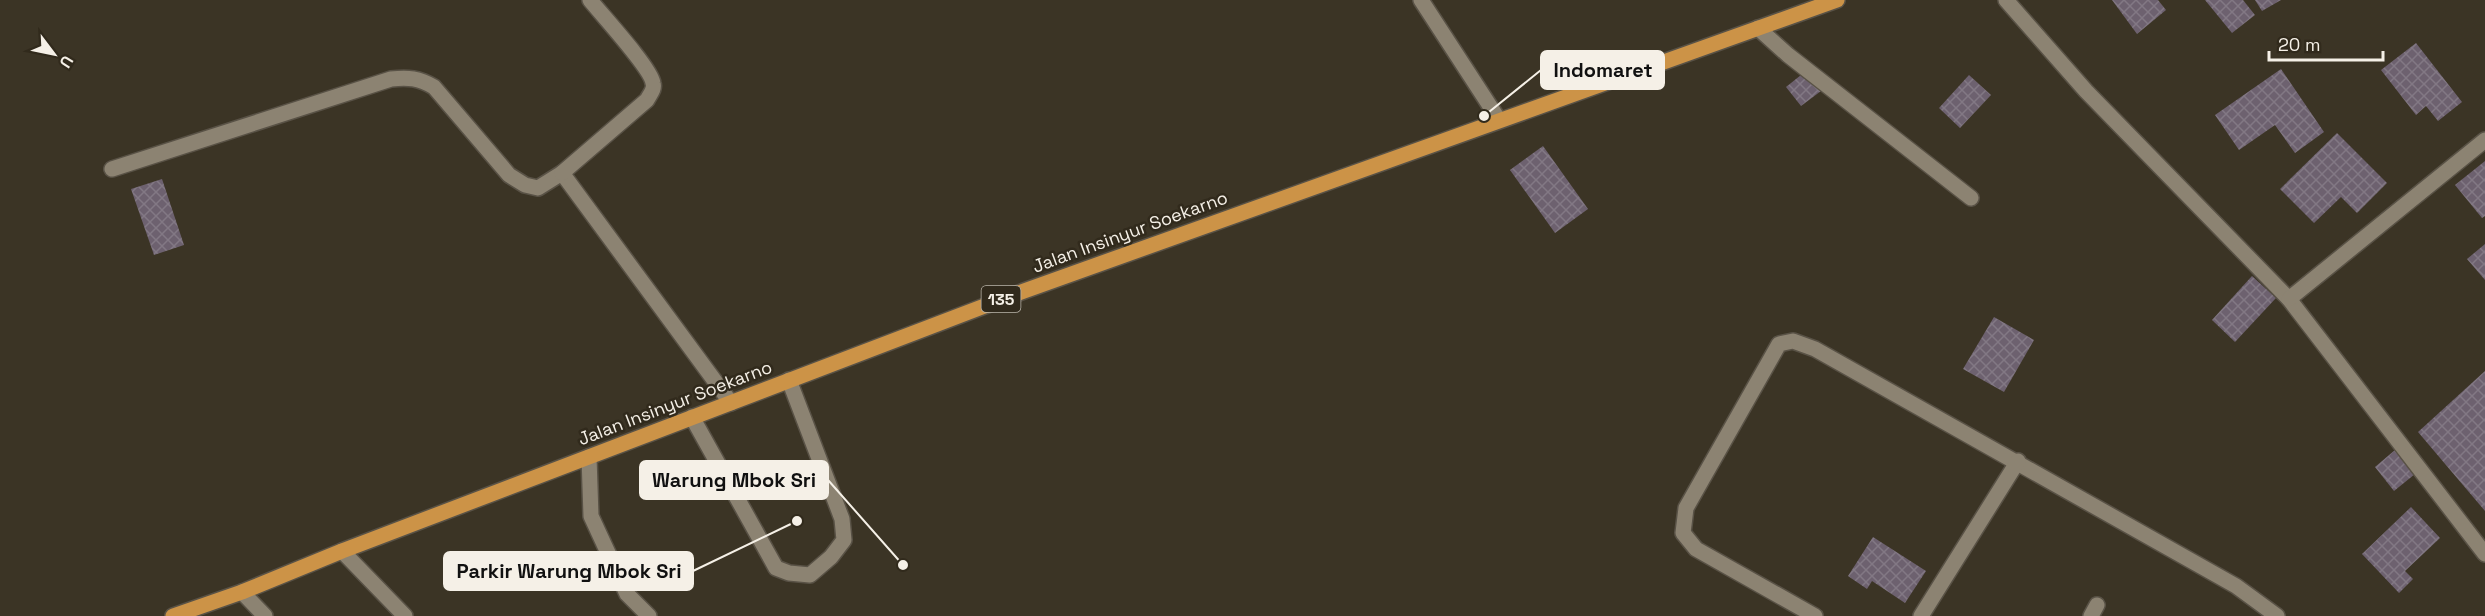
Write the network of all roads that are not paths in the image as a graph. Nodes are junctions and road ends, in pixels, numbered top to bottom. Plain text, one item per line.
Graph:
1 (590, 0) edge
2 (1421, 0) edge
3 (1837, 0) edge
4 (2006, 0) edge
5 (1758, 28) junction
6 (1499, 120) junction
7 (2485, 140) edge
8 (112, 169) dead end
9 (562, 173) junction
10 (1971, 198) dead end
11 (2289, 299) junction
12 (789, 380) junction
13 (731, 403) junction
14 (692, 417) junction
15 (589, 457) junction
16 (2018, 461) junction
17 (342, 551) junction
18 (2485, 554) edge
19 (242, 592) junction
20 (173, 616) edge
21 (265, 616) edge
22 (405, 616) edge
23 (649, 616) edge
24 (1815, 616) edge
25 (1920, 616) edge
26 (2277, 616) edge

1 - 9 street
2 - 6 street
3 - 5 main road, Jalan Insinyur Soekarno / 135
4 - 11 street
5 - 6 main road, Jalan Insinyur Soekarno / 135
5 - 10 street
6 - 12 main road, Jalan Insinyur Soekarno / 135
7 - 11 street
8 - 9 street
9 - 13 street
11 - 18 street
12 - 13 main road, Jalan Insinyur Soekarno / 135
12 - 14 street
13 - 14 main road, Jalan Insinyur Soekarno / 135
14 - 15 main road, Jalan Insinyur Soekarno / 135
15 - 17 main road, Jalan Insinyur Soekarno / 135
15 - 23 street
16 - 24 street
16 - 25 street
16 - 26 street
17 - 19 main road, Jalan Insinyur Soekarno / 135
17 - 22 street
19 - 20 main road, Jalan Insinyur Soekarno / 135
19 - 21 street

